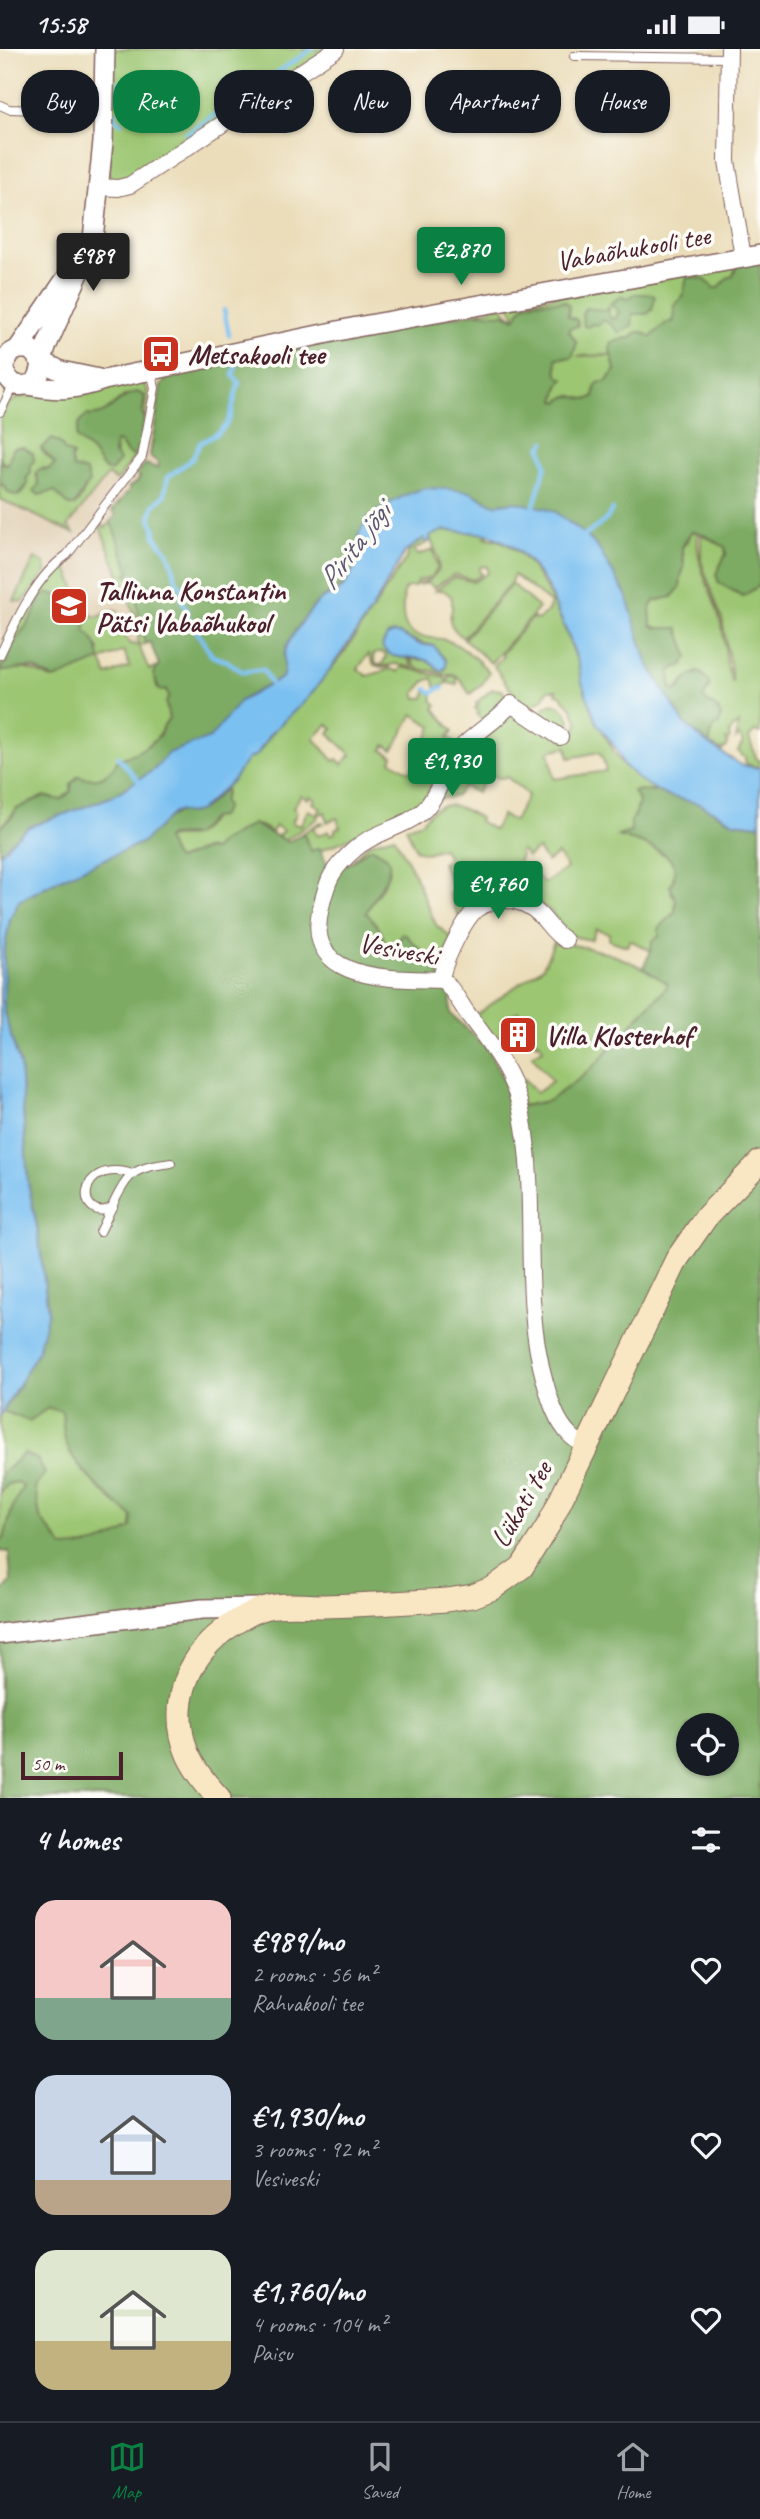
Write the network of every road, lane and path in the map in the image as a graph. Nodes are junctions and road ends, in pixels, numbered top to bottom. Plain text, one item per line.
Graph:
1 (105, 49) edge
2 (335, 49) edge
3 (729, 54) edge
4 (574, 56) dead end
5 (0, 105) edge
6 (104, 112) junction
7 (99, 187) junction
8 (96, 212) junction
9 (752, 256) edge
10 (10, 352) edge
11 (41, 361) junction
12 (151, 371) junction
13 (104, 380) junction
14 (13, 384) edge
15 (0, 412) edge
16 (0, 655) edge
17 (560, 737) dead end
18 (565, 940) dead end
19 (440, 980) junction
20 (171, 1163) dead end
21 (760, 1163) edge
22 (133, 1174) junction
23 (113, 1207) junction
24 (100, 1233) dead end
25 (587, 1446) junction
26 (266, 1608) junction
27 (0, 1634) edge
28 (219, 1798) edge

1 - 6 street
2 - 7 street
3 - 4 lane
3 - 9 street
5 - 6 lane
6 - 7 street
7 - 8 street
8 - 10 street
8 - 11 street
9 - 12 street, Vabaõhukooli tee
10 - 11 street
10 - 14 street
11 - 13 street, Vabaõhukooli tee
11 - 14 street
12 - 13 street, Vabaõhukooli tee
12 - 16 lane
13 - 14 street, Vabaõhukooli tee
14 - 15 lane
17 - 19 street, Vesiveski
18 - 19 street
19 - 25 street, Vesiveski
20 - 22 lane
21 - 25 main road, Lükati tee
22 - 23 lane
22 - 23 lane
23 - 24 lane
25 - 26 main road, Lükati tee
26 - 27 street, Lükati tee
26 - 28 main road

